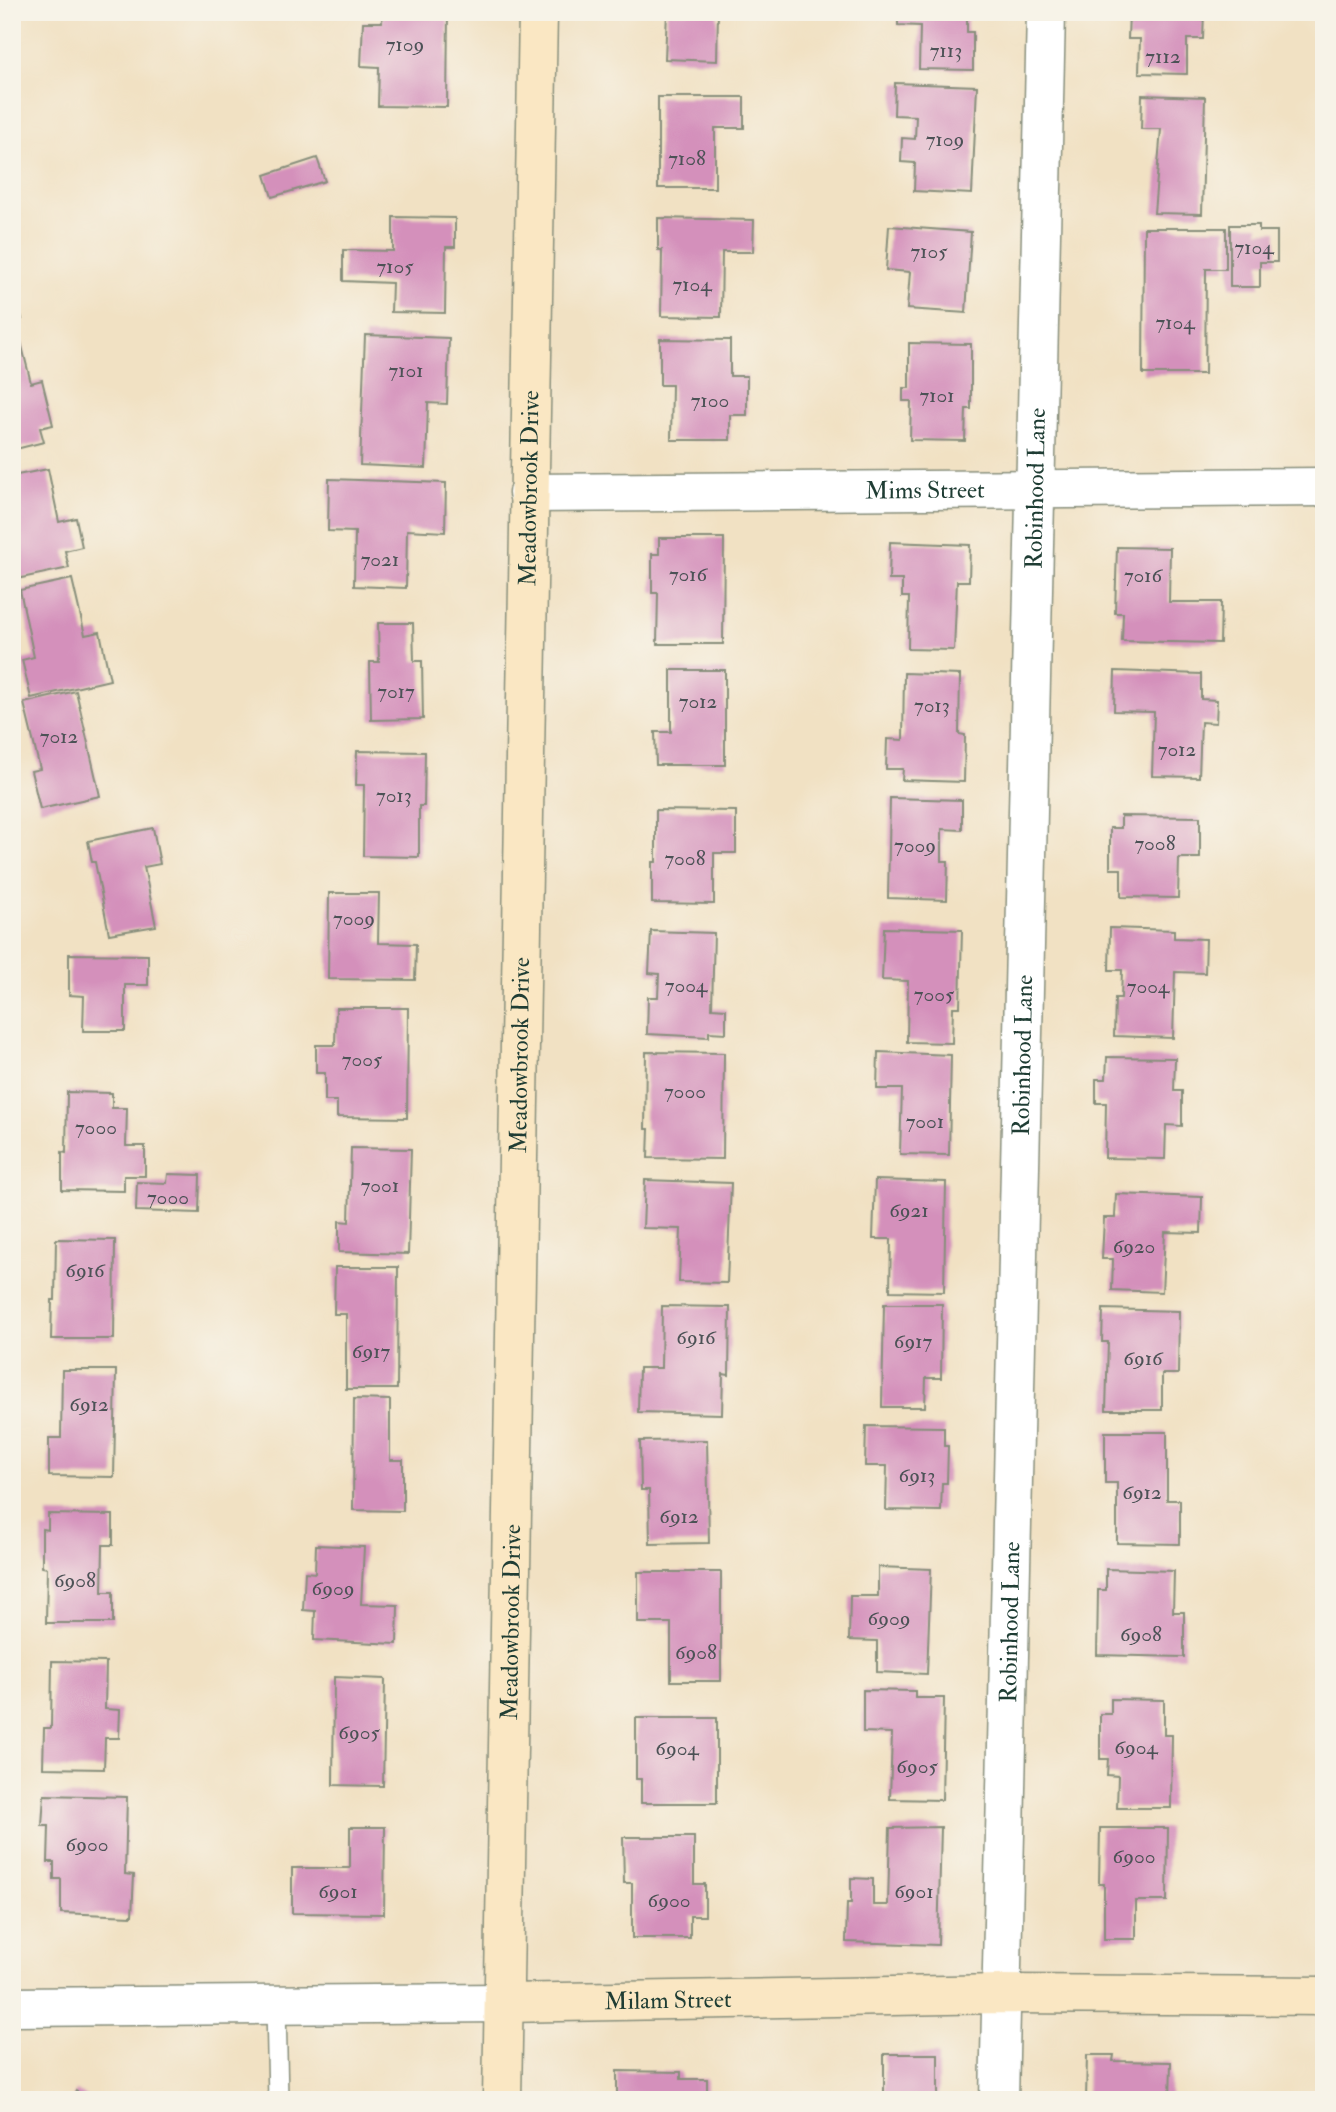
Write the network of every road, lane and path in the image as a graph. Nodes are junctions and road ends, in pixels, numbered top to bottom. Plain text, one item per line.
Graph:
1 (538, 12) edge
2 (1046, 12) edge
3 (1324, 487) edge
4 (1035, 489) junction
5 (528, 493) junction
6 (1002, 1994) junction
7 (1324, 1996) edge
8 (504, 2003) junction
9 (276, 2005) junction
10 (12, 2007) edge
11 (278, 2100) edge
12 (502, 2100) edge
13 (999, 2100) edge

1 - 5 main road, Meadowbrook Drive
2 - 4 street, Robinhood Lane
3 - 4 street, Mims Street
4 - 5 street, Mims Street
4 - 6 street, Robinhood Lane
5 - 8 main road, Meadowbrook Drive
6 - 7 main road, Milam Street
6 - 8 main road, Milam Street
6 - 13 street, Robinhood Lane
8 - 9 street, Milam Street
8 - 12 main road, Meadowbrook Drive
9 - 10 street, Milam Street
9 - 11 lane

